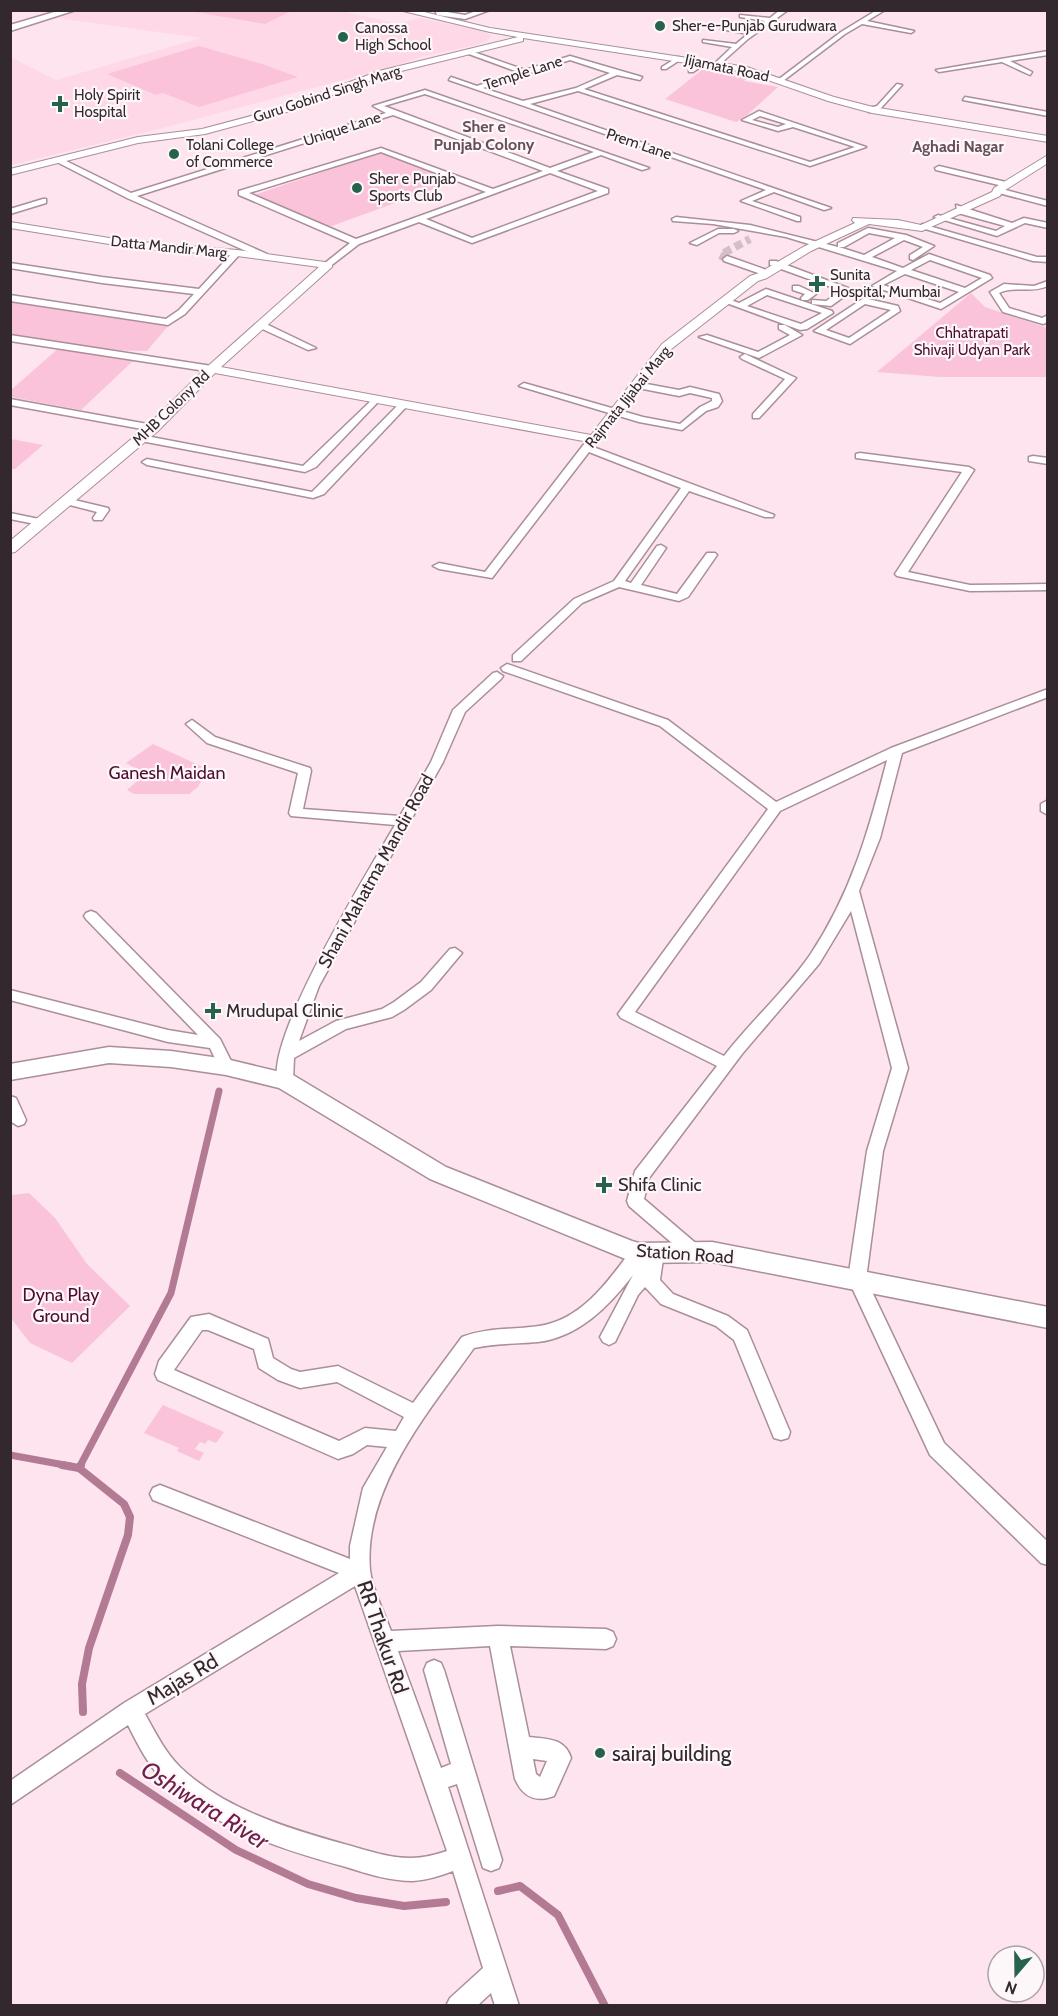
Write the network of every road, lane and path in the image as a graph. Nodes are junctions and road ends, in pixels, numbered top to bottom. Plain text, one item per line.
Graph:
1 (59, 10) edge
2 (72, 10) edge
3 (403, 10) edge
4 (417, 10) edge
5 (487, 10) edge
6 (785, 10) edge
7 (882, 10) edge
8 (441, 14) edge
9 (742, 16) dead end
10 (770, 20) junction
11 (861, 22) junction
12 (10, 26) edge
13 (723, 28) dead end
14 (911, 31) dead end
15 (754, 33) junction
16 (533, 36) junction
17 (705, 40) dead end
18 (614, 46) junction
19 (737, 46) junction
20 (468, 52) junction
21 (1047, 53) edge
22 (680, 58) junction
23 (1005, 61) junction
24 (705, 62) junction
25 (718, 62) junction
26 (664, 68) dead end
27 (939, 70) dead end
28 (691, 71) dead end
29 (524, 72) junction
30 (616, 73) junction
31 (1030, 74) dead end
32 (640, 78) dead end
33 (784, 78) junction
34 (451, 79) dead end
35 (899, 85) dead end
36 (476, 88) junction
37 (578, 89) junction
38 (965, 99) dead end
39 (522, 104) junction
40 (875, 108) junction
41 (393, 113) junction
42 (1047, 114) edge
43 (794, 124) junction
44 (1047, 137) edge
45 (601, 153) junction
46 (1047, 158) edge
47 (57, 159) junction
48 (645, 168) dead end
49 (939, 168) dead end
50 (551, 171) junction
51 (10, 172) edge
52 (1003, 188) junction
53 (773, 190) junction
54 (490, 191) junction
55 (130, 196) junction
56 (43, 201) dead end
57 (1047, 203) edge
58 (827, 208) dead end
59 (962, 209) junction
60 (10, 212) edge
61 (417, 218) junction
62 (944, 218) junction
63 (676, 219) dead end
64 (797, 219) dead end
65 (10, 225) edge
66 (927, 226) junction
67 (1047, 226) edge
68 (903, 237) junction
69 (356, 242) junction
70 (778, 242) dead end
71 (815, 242) junction
72 (694, 243) dead end
73 (841, 245) dead end
74 (237, 253) junction
75 (264, 256) junction
76 (866, 257) junction
77 (726, 259) dead end
78 (1047, 260) edge
79 (780, 262) junction
80 (10, 265) edge
81 (328, 265) junction
82 (902, 271) junction
83 (756, 276) junction
84 (1047, 283) edge
85 (796, 288) dead end
86 (966, 291) junction
87 (201, 292) junction
88 (896, 296) junction
89 (10, 298) edge
90 (805, 298) junction
91 (722, 304) junction
92 (882, 305) junction
93 (740, 306) junction
94 (937, 309) dead end
95 (1047, 318) edge
96 (261, 325) junction
97 (689, 330) junction
98 (10, 338) edge
99 (704, 338) junction
100 (311, 348) dead end
101 (212, 369) junction
102 (636, 385) junction
103 (524, 386) dead end
104 (10, 402) edge
105 (372, 403) junction
106 (400, 408) junction
107 (615, 411) junction
108 (756, 416) dead end
109 (153, 428) junction
110 (141, 438) junction
111 (590, 444) junction
112 (860, 456) dead end
113 (1033, 459) dead end
114 (1047, 461) edge
115 (147, 462) dead end
116 (687, 487) junction
117 (66, 501) junction
118 (769, 515) dead end
119 (10, 516) edge
120 (98, 518) dead end
121 (40, 522) junction
122 (661, 548) dead end
123 (10, 549) edge
124 (711, 555) dead end
125 (440, 566) dead end
126 (618, 583) junction
127 (1047, 587) edge
128 (633, 588) junction
129 (517, 658) dead end
130 (1043, 696) edge
131 (1047, 708) edge
132 (192, 724) dead end
133 (896, 751) junction
134 (1047, 804) edge
135 (775, 808) junction
136 (1047, 811) edge
137 (404, 821) junction
138 (853, 892) junction
139 (91, 916) dead end
140 (455, 953) dead end
141 (10, 995) edge
142 (215, 1043) junction
143 (286, 1055) junction
144 (727, 1064) junction
145 (226, 1067) junction
146 (10, 1072) edge
147 (285, 1082) junction
148 (10, 1102) edge
149 (18, 1120) dead end
150 (693, 1251) junction
151 (647, 1253) junction
152 (857, 1279) junction
153 (632, 1290) junction
154 (667, 1299) junction
155 (1047, 1318) edge
156 (609, 1337) dead end
157 (416, 1414) junction
158 (781, 1432) dead end
159 (400, 1440) junction
160 (160, 1494) dead end
161 (1047, 1556) edge
162 (360, 1572) junction
163 (498, 1636) junction
164 (606, 1639) dead end
165 (384, 1641) junction
166 (434, 1670) dead end
167 (131, 1710) junction
168 (520, 1747) dead end
169 (464, 1771) junction
170 (434, 1781) junction
171 (10, 1794) edge
172 (460, 1857) junction
173 (491, 1860) dead end
174 (497, 1972) junction
175 (458, 2006) edge
176 (507, 2006) edge

1 - 12 main road
2 - 12 main road
3 - 16 street, Jijamata Road
4 - 8 street, Jijamata Road
5 - 8 street
6 - 10 street
7 - 11 street
8 - 16 street, Jijamata Road
9 - 10 street
10 - 15 street
11 - 14 street
11 - 33 street
13 - 15 street
15 - 19 street
16 - 18 street, Jijamata Road
16 - 20 street, Guru Gobind Singh Marg
17 - 19 street
18 - 22 street, Jijamata Road
18 - 25 street, Jijamata Road
19 - 25 street
20 - 29 street
20 - 47 street, Guru Gobind Singh Marg
21 - 23 street
22 - 24 street, Jijamata Road
22 - 26 street
23 - 27 street
23 - 31 street
24 - 25 street, Jijamata Road
24 - 28 street
25 - 33 street, Jijamata Road
29 - 30 street, Temple Lane
29 - 36 street, Temple Lane
30 - 32 street, Temple Lane
30 - 37 street
33 - 40 street, Jijamata Road
34 - 36 street, Prem Lane
35 - 40 street
36 - 39 street, Prem Lane
37 - 39 street
37 - 43 street
38 - 42 street
39 - 53 street, Prem Lane
40 - 44 street, Jijamata Road
41 - 45 street
41 - 50 street, Unique Lane
41 - 55 street, Unique Lane
43 - 43 street
45 - 48 street
45 - 50 street
46 - 52 street
47 - 51 street, Guru Gobind Singh Marg
47 - 55 street
49 - 52 street
50 - 54 street
50 - 61 street, Unique Lane
52 - 57 street
52 - 59 street
53 - 58 street, Prem Lane
53 - 64 street
54 - 61 street
54 - 69 street
55 - 75 street
56 - 60 street
59 - 62 street
59 - 62 street
61 - 69 street
62 - 66 street
62 - 67 street
63 - 71 street
65 - 74 street, Datta Mandir Marg
66 - 71 street, Rajmata Jijabai Marg
66 - 78 street
68 - 73 street
68 - 76 street
68 - 76 street
69 - 81 street
70 - 72 street
71 - 76 street
71 - 79 street, Rajmata Jijabai Marg
74 - 75 street, Datta Mandir Marg
74 - 87 street
75 - 81 street, Datta Mandir Marg
76 - 82 street
77 - 83 street
79 - 83 street, Rajmata Jijabai Marg
79 - 88 street
79 - 90 street
80 - 87 street
81 - 96 street, MHB Colony Rd
82 - 86 street
82 - 86 street
82 - 86 street
83 - 90 street
83 - 91 street, Rajmata Jijabai Marg
84 - 95 street
85 - 90 street
87 - 89 street
88 - 92 street
88 - 94 street
91 - 93 street
91 - 97 street, Rajmata Jijabai Marg
91 - 99 street
92 - 92 street
93 - 93 street
96 - 100 street
96 - 101 street, MHB Colony Rd
97 - 99 street
97 - 102 street, Rajmata Jijabai Marg
98 - 101 street
99 - 108 street
101 - 105 street
101 - 109 street, MHB Colony Rd
102 - 107 street, Rajmata Jijabai Marg
102 - 107 street
103 - 107 street
104 - 109 street
105 - 106 street
105 - 110 street
106 - 111 street
106 - 115 street
107 - 111 street, Rajmata Jijabai Marg
109 - 110 street, MHB Colony Rd
110 - 117 street, MHB Colony Rd
111 - 116 street
111 - 125 street, Rajmata Jijabai Marg
112 - 127 street
113 - 114 street
116 - 118 street
116 - 126 street
117 - 120 street
117 - 121 street, MHB Colony Rd
119 - 121 street
121 - 123 street, MHB Colony Rd
122 - 128 street
124 - 128 street
126 - 128 street
126 - 129 street
130 - 131 street
130 - 133 street
132 - 137 street
133 - 135 street
133 - 138 street
134 - 136 street
135 - 137 street, Shani Mahatma Mandir Road
135 - 144 street
137 - 143 street, Shani Mahatma Mandir Road
138 - 144 street
138 - 152 street
139 - 142 street
140 - 143 street
141 - 142 street
142 - 145 street
143 - 147 street, Shani Mahatma Mandir Road
144 - 150 street
145 - 146 main road, Station Road
145 - 147 main road, Station Road
147 - 151 main road, Station Road
148 - 149 street
150 - 151 main road, Station Road
150 - 152 main road, Station Road
151 - 153 street
151 - 154 street
151 - 157 street, RR Thakur Rd
152 - 155 main road, Station Road
152 - 161 street
153 - 154 street
153 - 156 street
154 - 158 street
157 - 159 street, RR Thakur Rd
157 - 159 street
159 - 162 street, RR Thakur Rd
160 - 162 street
162 - 165 street, RR Thakur Rd
162 - 167 street, Majas Rd
163 - 164 street
163 - 165 street
163 - 168 street
165 - 170 street, RR Thakur Rd
166 - 169 street
167 - 171 street, Majas Rd
167 - 172 street
169 - 170 street
169 - 173 street
170 - 172 street, RR Thakur Rd
172 - 174 street, RR Thakur Rd
174 - 175 street
174 - 176 street, RR Thakur Rd

